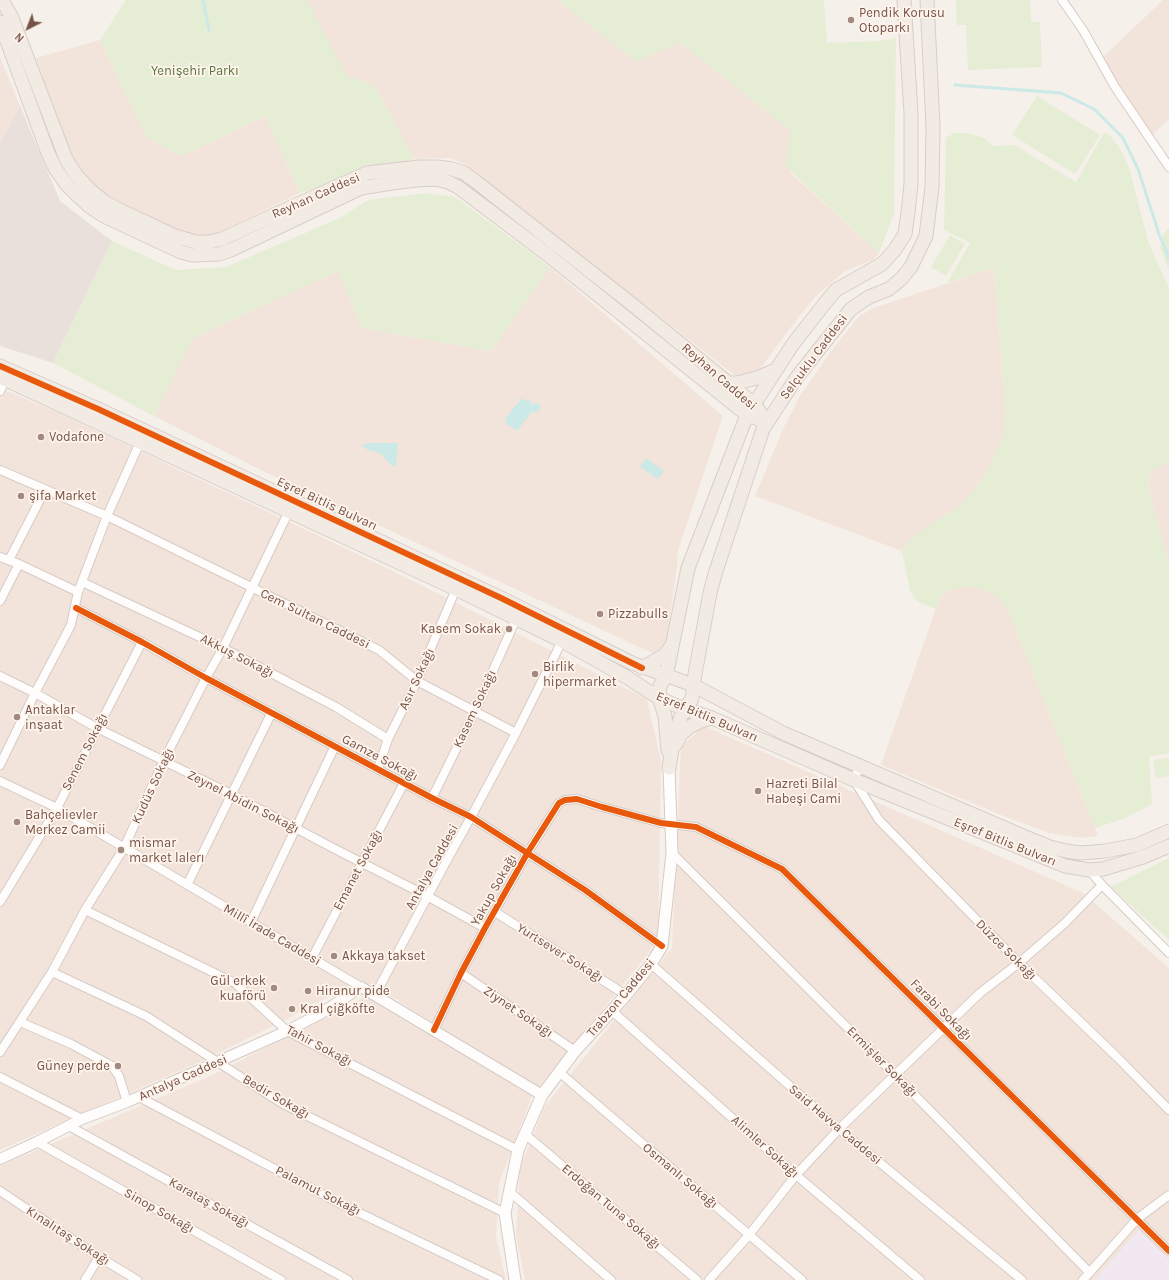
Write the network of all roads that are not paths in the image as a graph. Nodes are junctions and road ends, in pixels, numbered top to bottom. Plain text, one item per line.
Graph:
1 (2, 0) edge
2 (904, 0) edge
3 (927, 0) edge
4 (1062, 0) edge
5 (0, 22) edge
6 (1169, 167) edge
7 (0, 366) edge
8 (776, 370) junction
9 (2, 383) edge
10 (728, 383) junction
11 (754, 404) junction
12 (747, 415) junction
13 (767, 422) junction
14 (143, 436) junction
15 (0, 470) edge
16 (45, 490) junction
17 (289, 511) junction
18 (107, 516) junction
19 (0, 557) edge
20 (9, 560) junction
21 (19, 564) junction
22 (82, 582) junction
23 (252, 588) junction
24 (456, 589) junction
25 (78, 592) junction
26 (0, 601) edge
27 (76, 608) junction
28 (516, 619) junction
29 (142, 642) junction
30 (562, 642) junction
31 (672, 644) junction
32 (223, 648) junction
33 (642, 668) junction
34 (0, 676) edge
35 (666, 676) junction
36 (206, 678) junction
37 (417, 681) junction
38 (693, 685) junction
39 (35, 693) junction
40 (659, 698) junction
41 (684, 709) junction
42 (475, 710) junction
43 (272, 712) junction
44 (712, 718) junction
45 (97, 728) junction
46 (516, 733) junction
47 (388, 739) junction
48 (335, 746) junction
49 (164, 762) junction
50 (0, 765) edge
51 (860, 765) junction
52 (669, 768) junction
53 (378, 769) junction
54 (854, 780) junction
55 (0, 781) edge
56 (404, 783) junction
57 (231, 794) junction
58 (432, 798) junction
59 (57, 808) junction
60 (471, 817) junction
61 (672, 824) junction
62 (296, 829) junction
63 (1169, 831) edge
64 (1169, 846) edge
65 (124, 848) junction
66 (528, 852) junction
67 (672, 853) junction
68 (362, 863) junction
69 (1089, 870) junction
70 (187, 885) junction
71 (1102, 885) junction
72 (427, 896) junction
73 (0, 902) edge
74 (85, 910) junction
75 (495, 912) junction
76 (251, 922) junction
77 (485, 928) junction
78 (662, 946) junction
79 (1169, 953) edge
80 (312, 958) junction
81 (1019, 963) junction
82 (651, 964) junction
83 (52, 972) junction
84 (461, 973) junction
85 (360, 987) junction
86 (375, 995) junction
87 (626, 995) junction
88 (611, 1010) junction
89 (20, 1022) junction
90 (944, 1027) junction
91 (434, 1030) junction
92 (287, 1031) junction
93 (575, 1051) junction
94 (0, 1052) edge
95 (219, 1062) junction
96 (559, 1072) junction
97 (894, 1074) junction
98 (0, 1077) edge
99 (542, 1095) junction
100 (139, 1097) junction
101 (127, 1102) junction
102 (1169, 1110) edge
103 (82, 1120) junction
104 (69, 1126) junction
105 (838, 1129) junction
106 (525, 1134) junction
107 (37, 1142) junction
108 (518, 1150) junction
109 (0, 1159) edge
110 (796, 1175) junction
111 (0, 1191) edge
112 (509, 1191) junction
113 (1169, 1195) edge
114 (505, 1213) junction
115 (1137, 1219) junction
116 (749, 1235) junction
117 (1169, 1251) edge
118 (99, 1257) junction
119 (1089, 1272) junction
120 (85, 1280) edge
121 (137, 1280) edge
122 (281, 1280) edge
123 (348, 1280) edge
124 (499, 1280) edge
125 (515, 1280) edge
126 (611, 1280) edge
127 (697, 1280) edge
128 (709, 1280) edge
129 (802, 1280) edge
130 (920, 1280) edge
131 (1022, 1280) edge
132 (1083, 1280) edge

1 - 10 main road, Reyhan Caddesi
2 - 8 main road, Selçuklu Caddesi
3 - 13 main road, Selçuklu Caddesi
4 - 6 street
5 - 12 main road, Reyhan Caddesi
7 - 14 main road, Eşref Bitlis Bulvarı
8 - 10 main road
8 - 11 main road, Selçuklu Caddesi
9 - 14 main road, Eşref Bitlis Bulvarı
10 - 11 main road, Reyhan Caddesi
11 - 12 main road, Selçuklu Caddesi
11 - 13 main road, Reyhan Caddesi
12 - 13 main road, Reyhan Caddesi
12 - 31 main road, Selçuklu Caddesi
13 - 38 main road, Selçuklu Caddesi
14 - 17 main road, Eşref Bitlis Bulvarı
14 - 18 street
14 - 33 main road, Eşref Bitlis Bulvarı
15 - 16 street, Cem Sultan Caddesi
16 - 18 street, Cem Sultan Caddesi
16 - 20 street
17 - 23 street, Kudüs Sokağı
17 - 24 main road, Eşref Bitlis Bulvarı
18 - 22 street
18 - 23 street, Cem Sultan Caddesi
19 - 20 street
20 - 21 street
21 - 25 street
21 - 26 street
22 - 25 street
22 - 32 street, Akkuş Sokağı
23 - 32 street, Kudüs Sokağı
23 - 37 street, Cem Sultan Caddesi
24 - 28 main road, Eşref Bitlis Bulvarı
24 - 37 street, Asır Sokağı
25 - 27 street
27 - 29 street, Gamze Sokağı
27 - 39 street
28 - 30 main road, Eşref Bitlis Bulvarı
28 - 42 street, Kasem Sokağı
29 - 36 street, Gamze Sokağı
29 - 45 street, Senem Sokağı
30 - 40 main road, Eşref Bitlis Bulvarı
30 - 46 street, Antalya Caddesi
31 - 33 main road
31 - 35 main road, Selçuklu Caddesi
32 - 36 street, Kudüs Sokağı
32 - 47 street, Akkuş Sokağı
33 - 35 main road, Eşref Bitlis Bulvarı
34 - 39 street, Zeynel Abidin Sokağı
35 - 38 main road, Eşref Bitlis Bulvarı
35 - 40 main road, Selçuklu Caddesi
36 - 43 street, Gamze Sokağı
36 - 49 street, Kudüs Sokağı
37 - 42 street, Cem Sultan Caddesi
37 - 47 street, Asır Sokağı
38 - 41 main road, Selçuklu Caddesi
38 - 51 main road, Eşref Bitlis Bulvarı
39 - 45 street, Zeynel Abidin Sokağı
39 - 50 street
40 - 41 main road, Eşref Bitlis Bulvarı
40 - 52 main road, Trabzon Caddesi
41 - 44 main road, Eşref Bitlis Bulvarı
41 - 52 main road, Selçuklu Caddesi
42 - 46 street, Cem Sultan Caddesi
42 - 58 street, Kasem Sokağı
43 - 48 street, Gamze Sokağı
43 - 57 street
44 - 52 main road
44 - 54 main road, Eşref Bitlis Bulvarı
45 - 49 street, Zeynel Abidin Sokağı
45 - 59 street, Senem Sokağı
46 - 60 street, Antalya Caddesi
47 - 53 street, Asır Sokağı
48 - 53 street, Gamze Sokağı
48 - 62 street
49 - 57 street, Zeynel Abidin Sokağı
49 - 65 street, Kudüs Sokağı
51 - 54 street
51 - 63 main road, Eşref Bitlis Bulvarı
52 - 61 main road, Trabzon Caddesi
53 - 56 street, Gamze Sokağı
54 - 69 main road, Eşref Bitlis Bulvarı
54 - 81 street, Düzce Sokağı
55 - 59 street, Millî İrade Caddesi
56 - 58 street, Gamze Sokağı
56 - 68 street, Emanet Sokağı
57 - 62 street, Zeynel Abidin Sokağı
57 - 70 street
58 - 60 street, Gamze Sokağı
59 - 65 street, Millî İrade Caddesi
59 - 73 street, Senem Sokağı
60 - 66 street, Gamze Sokağı
60 - 72 street, Antalya Caddesi
61 - 66 street, Yakup Sokağı
61 - 67 main road, Trabzon Caddesi
61 - 90 street, Farabi Sokağı
62 - 68 street, Zeynel Abidin Sokağı
62 - 76 street
64 - 69 main road, Eşref Bitlis Bulvarı
65 - 70 street, Millî İrade Caddesi
65 - 74 street, Kudüs Sokağı
66 - 75 street, Yakup Sokağı
66 - 78 street, Gamze Sokağı
67 - 78 main road, Trabzon Caddesi
67 - 97 street, Ermişler Sokağı
68 - 72 street, Zeynel Abidin Sokağı
68 - 80 street, Emanet Sokağı
69 - 71 street
70 - 76 street, Millî İrade Caddesi
71 - 79 street
71 - 81 street
72 - 77 street, Zeynel Abidin Sokağı
72 - 86 street, Antalya Caddesi
74 - 83 street, Kudüs Sokağı
74 - 92 street, Tahir Sokağı
75 - 77 street, Yakup Sokağı
75 - 87 street, Yurtsever Sokağı
76 - 80 street, Millî İrade Caddesi
77 - 84 street, Yakup Sokağı
78 - 82 main road, Trabzon Caddesi
80 - 85 street, Millî İrade Caddesi
81 - 90 street
81 - 102 street, Düzce Sokağı
82 - 87 main road, Trabzon Caddesi
82 - 105 street, Said Havva Caddesi
83 - 89 street, Kudüs Sokağı
83 - 95 street, Bedir Sokağı
84 - 91 street, Yakup Sokağı
84 - 93 street, Ziynet Sokağı
85 - 86 street, Millî İrade Caddesi
85 - 92 street, Antalya Caddesi
86 - 91 street, Millî İrade Caddesi
87 - 88 main road, Trabzon Caddesi
88 - 93 main road, Trabzon Caddesi
88 - 110 street, Alimler Sokağı
89 - 94 street, Kudüs Sokağı
89 - 101 street
90 - 97 street
90 - 115 street, Farabi Sokağı
91 - 99 street, Millî İrade Caddesi
92 - 95 street, Antalya Caddesi
92 - 108 street, Tahir Sokağı
93 - 96 main road, Trabzon Caddesi
95 - 100 street, Antalya Caddesi
95 - 114 street, Bedir Sokağı
96 - 99 main road, Trabzon Caddesi
96 - 116 street, Osmanlı Sokağı
97 - 105 street
97 - 119 street, Ermişler Sokağı
98 - 103 street
99 - 106 main road, Trabzon Caddesi
100 - 101 street, Antalya Caddesi
100 - 124 street, Palamut Sokağı
101 - 103 street, Antalya Caddesi
103 - 104 street, Antalya Caddesi
104 - 107 street, Antalya Caddesi
104 - 123 street, Karataş Sokağı
105 - 110 street
105 - 131 street, Said Havva Caddesi
106 - 108 main road, Trabzon Caddesi
106 - 127 street, Erdoğan Tuna Sokağı
107 - 109 street, Antalya Caddesi
107 - 122 street, Sinop Sokağı
108 - 112 main road, Trabzon Caddesi
110 - 116 street
110 - 130 street, Alimler Sokağı
111 - 118 street, Kınalıtaş Sokağı
112 - 114 main road, Trabzon Caddesi
112 - 126 street
113 - 115 street
114 - 125 main road, Trabzon Caddesi
115 - 117 street, Farabi Sokağı
115 - 119 street
116 - 128 street
116 - 129 street, Osmanlı Sokağı
118 - 120 street
118 - 121 street, Kınalıtaş Sokağı
119 - 132 street

